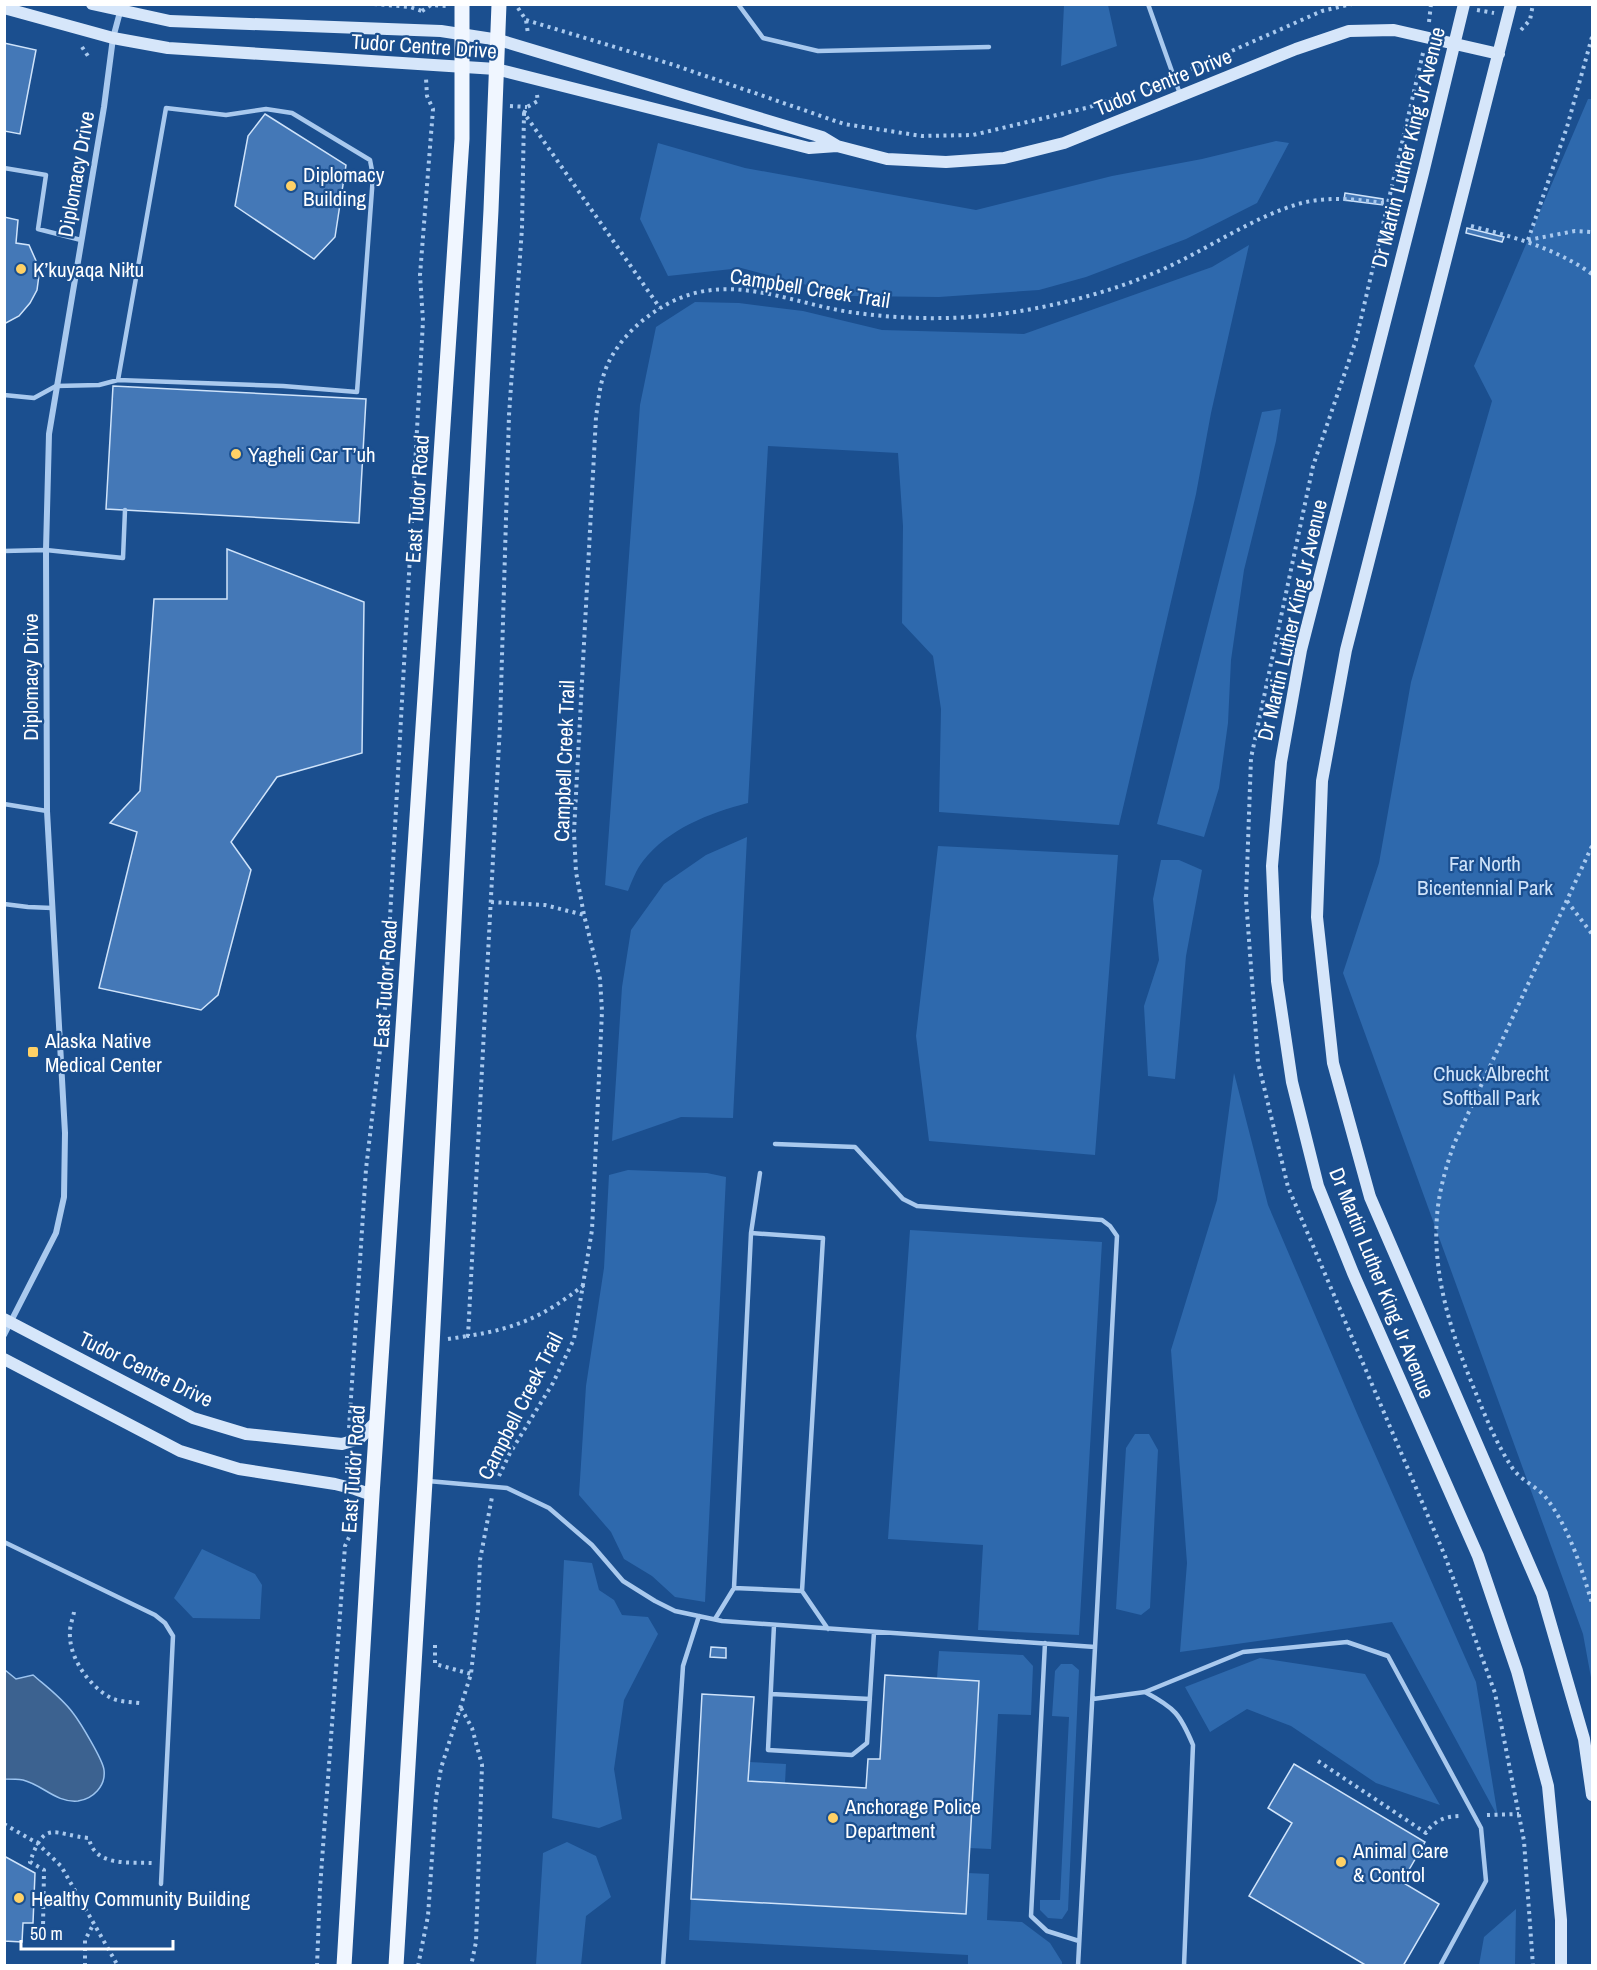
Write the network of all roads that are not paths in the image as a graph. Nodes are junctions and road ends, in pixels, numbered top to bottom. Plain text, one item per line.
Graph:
1 (92, 4) edge
2 (462, 4) edge
3 (499, 4) edge
4 (738, 4) edge
5 (1148, 4) edge
6 (1464, 6) edge
7 (4, 8) edge
8 (121, 8) edge
9 (1509, 10) edge
10 (461, 34) junction
11 (113, 38) junction
12 (499, 40) junction
13 (1455, 44) junction
14 (989, 47) dead end
15 (1499, 54) junction
16 (462, 67) junction
17 (496, 69) junction
18 (1180, 96) junction
19 (837, 146) junction
20 (4, 168) edge
21 (81, 240) junction
22 (118, 380) junction
23 (56, 386) junction
24 (4, 395) edge
25 (125, 510) dead end
26 (46, 550) junction
27 (4, 551) edge
28 (4, 804) edge
29 (47, 811) junction
30 (4, 904) edge
31 (52, 908) junction
32 (775, 1144) dead end
33 (760, 1173) dead end
34 (751, 1233) junction
35 (7, 1321) edge
36 (4, 1335) edge
37 (4, 1359) edge
38 (376, 1422) junction
39 (425, 1480) junction
40 (372, 1495) junction
41 (4, 1542) edge
42 (734, 1588) junction
43 (802, 1592) junction
44 (699, 1616) junction
45 (714, 1620) junction
46 (774, 1625) junction
47 (828, 1629) junction
48 (874, 1632) junction
49 (1045, 1643) junction
50 (1095, 1647) junction
51 (1145, 1692) junction
52 (771, 1694) junction
53 (870, 1699) junction
54 (1093, 1699) junction
55 (1593, 1795) edge
56 (161, 1884) dead end
57 (1079, 1941) junction
58 (344, 1965) edge
59 (396, 1965) edge
60 (663, 1965) edge
61 (1078, 1965) edge
62 (1184, 1965) edge
63 (1440, 1965) edge
64 (1561, 1965) edge

1 - 8 street, Tudor Centre Drive
2 - 10 main road, East Tudor Road
3 - 12 main road
4 - 14 lane
5 - 18 lane
6 - 13 street, Dr Martin Luther King Jr Avenue
7 - 11 street, Tudor Centre Drive
8 - 10 street, Tudor Centre Drive
8 - 11 street, Diplomacy Drive
9 - 15 street, Dr Martin Luther King Jr Avenue
10 - 12 street, Tudor Centre Drive
10 - 16 main road, East Tudor Road
11 - 16 street, Tudor Centre Drive
11 - 21 street, Diplomacy Drive
12 - 17 main road
12 - 19 street, Tudor Centre Drive
13 - 15 street, Tudor Centre Drive
13 - 18 street, Tudor Centre Drive
13 - 64 street, Dr Martin Luther King Jr Avenue
15 - 55 street, Dr Martin Luther King Jr Avenue
16 - 17 street, Tudor Centre Drive
16 - 38 main road, East Tudor Road
17 - 19 street, Tudor Centre Drive
17 - 39 main road
18 - 19 street, Tudor Centre Drive
20 - 21 lane
21 - 23 street, Diplomacy Drive
22 - 22 lane
22 - 23 lane
23 - 24 lane
23 - 26 street, Diplomacy Drive
25 - 26 lane
26 - 27 lane
26 - 29 street, Diplomacy Drive
28 - 29 lane
29 - 31 street, Diplomacy Drive
30 - 31 lane
31 - 35 street, Diplomacy Drive
32 - 50 lane
33 - 34 lane
34 - 42 lane
34 - 43 lane
35 - 36 street, Diplomacy Drive
35 - 38 street, Tudor Centre Drive
37 - 40 street
38 - 40 main road, East Tudor Road
39 - 44 lane
39 - 59 main road
40 - 58 main road, East Tudor Road
41 - 56 lane
42 - 43 lane
42 - 45 lane
43 - 47 lane
44 - 45 lane
44 - 60 lane
45 - 46 lane
46 - 47 lane
46 - 52 lane
47 - 48 lane
48 - 49 lane
48 - 53 lane
49 - 50 lane
49 - 57 lane
50 - 54 lane
51 - 54 lane
51 - 62 lane
51 - 63 lane
52 - 53 lane
52 - 53 lane
54 - 57 lane
57 - 61 lane

